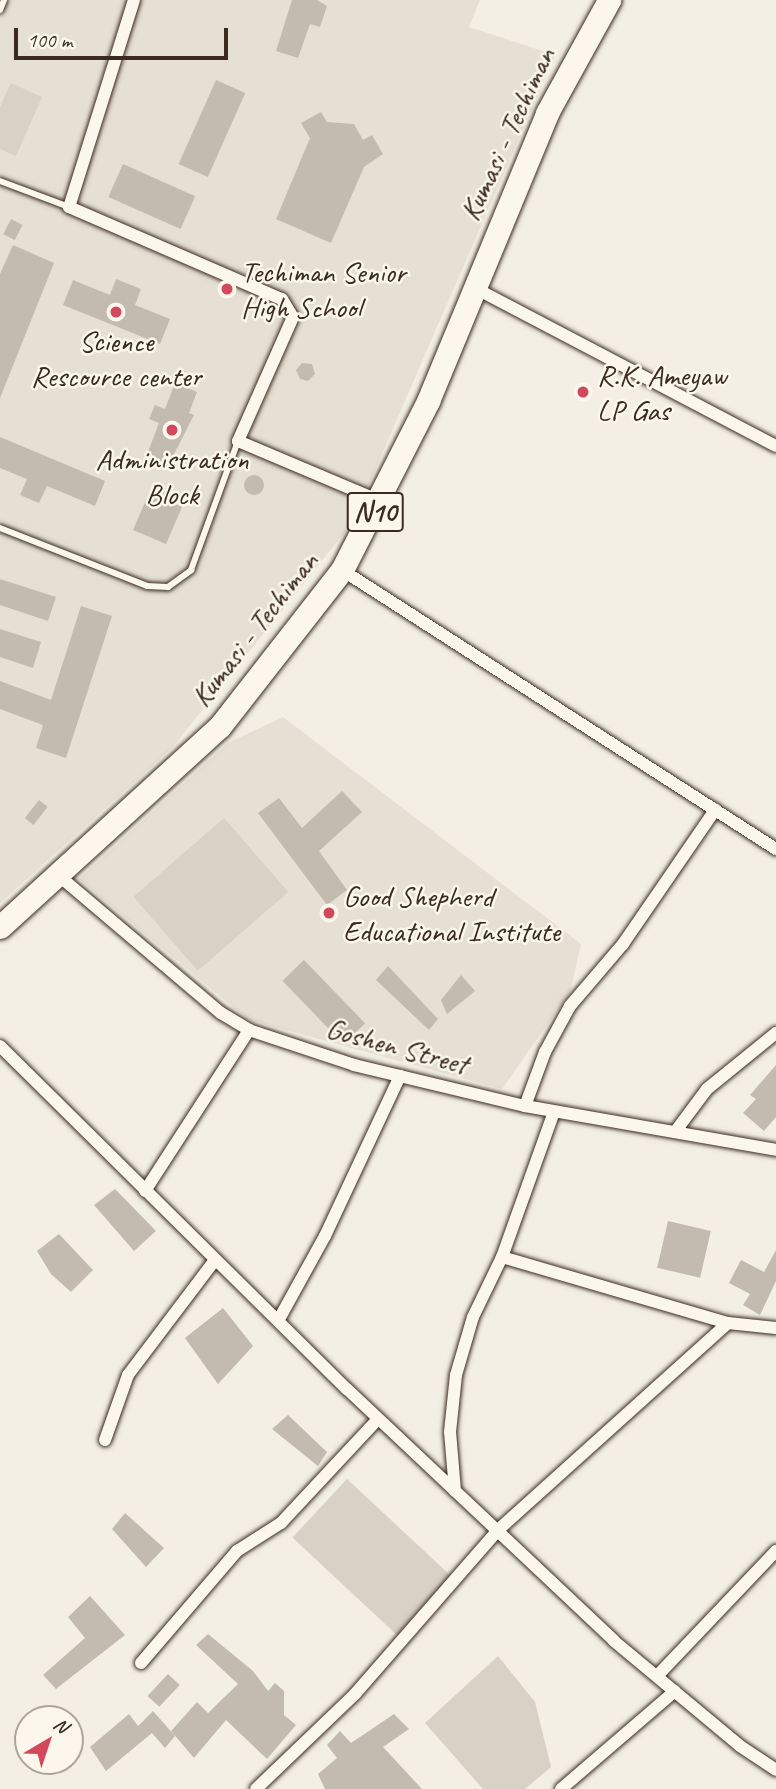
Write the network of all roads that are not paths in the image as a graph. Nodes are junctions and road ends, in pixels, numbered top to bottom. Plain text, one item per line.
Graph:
1 (4, 0) edge
2 (134, 0) edge
3 (609, 0) edge
4 (0, 10) edge
5 (0, 181) edge
6 (69, 207) junction
7 (473, 287) junction
8 (238, 442) junction
9 (776, 446) edge
10 (380, 501) junction
11 (0, 528) edge
12 (342, 570) junction
13 (715, 810) junction
14 (776, 849) edge
15 (58, 875) junction
16 (0, 927) edge
17 (249, 1030) junction
18 (776, 1033) edge
19 (0, 1046) edge
20 (400, 1076) junction
21 (525, 1106) junction
22 (554, 1112) junction
23 (675, 1132) junction
24 (776, 1150) edge
25 (145, 1191) junction
26 (502, 1256) junction
27 (215, 1260) junction
28 (278, 1321) junction
29 (728, 1323) junction
30 (776, 1328) edge
31 (378, 1419) junction
32 (105, 1440) dead end
33 (455, 1490) junction
34 (498, 1530) junction
35 (776, 1551) edge
36 (142, 1663) dead end
37 (657, 1676) junction
38 (675, 1691) junction
39 (776, 1770) edge
40 (256, 1789) edge
41 (561, 1789) edge

1 - 4 lane
2 - 6 street
3 - 7 highway, Kumasi - Techiman / N10
5 - 6 lane
6 - 8 street
7 - 9 street
7 - 10 highway, Kumasi - Techiman / N10
8 - 10 street
8 - 11 lane
10 - 12 highway, Kumasi - Techiman / N10
12 - 13 street
12 - 15 highway, Kumasi - Techiman / N10
13 - 14 street
13 - 21 street
15 - 16 highway, Kumasi - Techiman / N10
15 - 17 street, Goshen Street
17 - 20 street, Goshen Street
17 - 25 street
18 - 23 street
19 - 25 street
20 - 21 street, Goshen Street
20 - 28 street
21 - 22 street, Goshen Street
22 - 23 street, Goshen Street
22 - 26 street
23 - 24 street, Goshen Street
25 - 27 street
26 - 29 street
26 - 33 street
27 - 28 street
27 - 32 street
28 - 31 street
29 - 30 street
29 - 34 street
31 - 33 street
31 - 36 street
33 - 34 street
34 - 37 street
34 - 40 street
35 - 37 street
37 - 38 street
38 - 39 street
38 - 41 street

